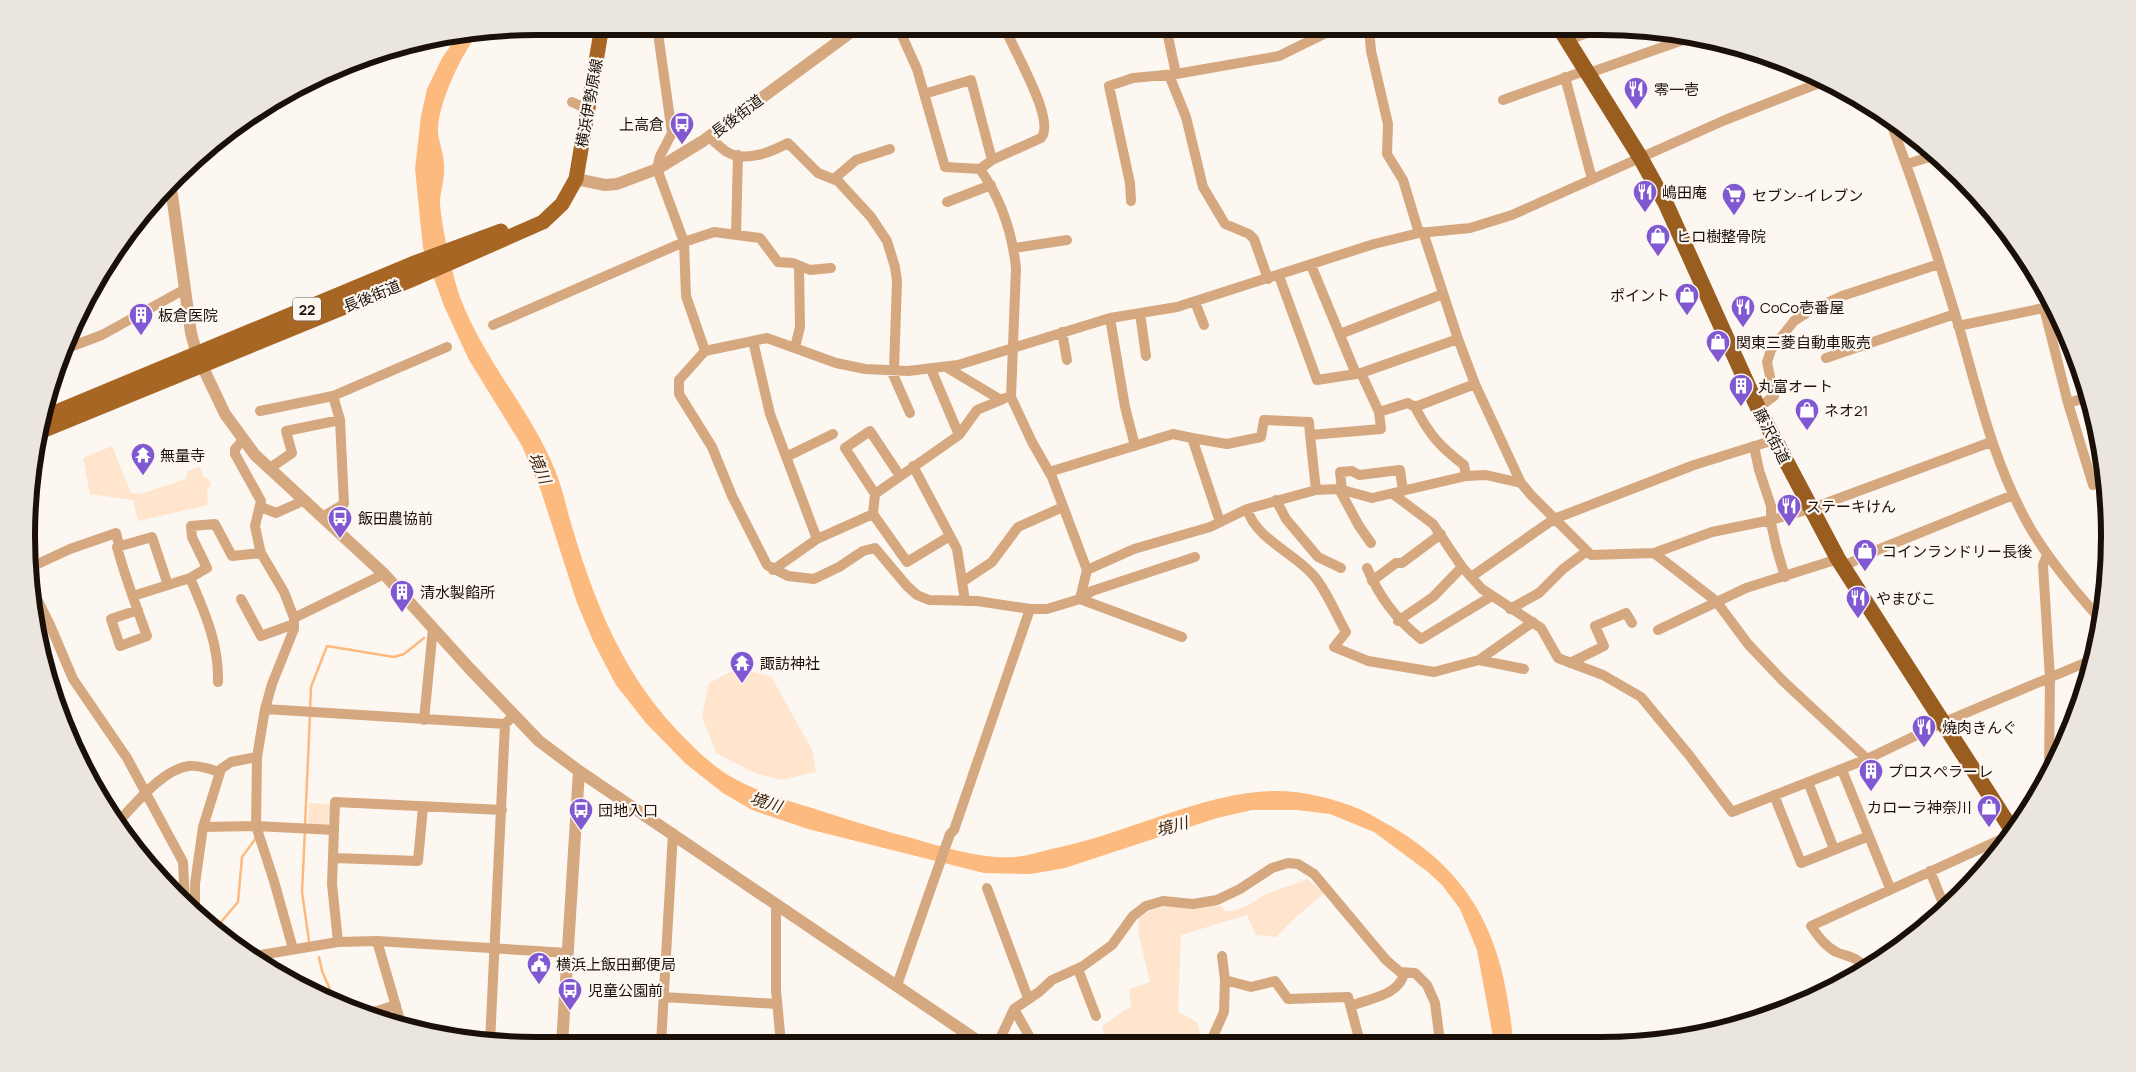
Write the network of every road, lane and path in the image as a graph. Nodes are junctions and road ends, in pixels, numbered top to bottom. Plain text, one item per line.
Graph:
1 (600, 35) edge
2 (658, 35) edge
3 (847, 35) edge
4 (902, 35) edge
5 (1009, 35) edge
6 (1167, 35) edge
7 (1322, 35) edge
8 (1370, 35) edge
9 (1565, 35) edge
10 (1679, 41) edge
11 (1588, 71) junction
12 (1172, 74) junction
13 (1565, 77) junction
14 (1816, 84) edge
15 (924, 94) junction
16 (1503, 100) dead end
17 (572, 102) dead end
18 (588, 109) junction
19 (1894, 131) edge
20 (709, 137) junction
21 (890, 150) dead end
22 (738, 154) junction
23 (1640, 157) junction
24 (1928, 157) edge
25 (992, 160) junction
26 (1907, 164) junction
27 (657, 169) junction
28 (980, 169) junction
29 (576, 179) junction
30 (834, 179) junction
31 (1592, 179) junction
32 (991, 185) junction
33 (172, 193) edge
34 (1131, 201) dead end
35 (948, 202) dead end
36 (1421, 232) junction
37 (736, 234) junction
38 (1067, 240) dead end
39 (684, 242) junction
40 (1014, 248) junction
41 (1939, 264) junction
42 (1311, 265) junction
43 (799, 266) junction
44 (831, 268) dead end
45 (1279, 276) junction
46 (1268, 279) junction
47 (185, 289) junction
48 (1443, 294) junction
49 (1195, 302) junction
50 (2046, 308) edge
51 (1140, 313) junction
52 (1955, 314) junction
53 (2050, 316) edge
54 (1110, 318) junction
55 (492, 325) dead end
56 (1204, 325) dead end
57 (1958, 326) junction
58 (1062, 332) junction
59 (1340, 334) junction
60 (1458, 339) junction
61 (754, 341) junction
62 (72, 346) edge
63 (447, 347) dead end
64 (795, 347) junction
65 (1011, 348) junction
66 (705, 351) junction
67 (1146, 356) dead end
68 (1826, 358) dead end
69 (200, 360) junction
70 (1067, 360) dead end
71 (946, 367) junction
72 (931, 369) junction
73 (892, 370) junction
74 (1359, 373) junction
75 (1475, 384) junction
76 (333, 396) junction
77 (1006, 398) junction
78 (2082, 399) edge
79 (2068, 403) junction
80 (1415, 407) junction
81 (1758, 408) junction
82 (260, 411) dead end
83 (1380, 412) junction
84 (910, 413) dead end
85 (50, 415) edge
86 (340, 420) junction
87 (47, 428) edge
88 (833, 434) dead end
89 (959, 436) junction
90 (1310, 436) junction
91 (1192, 438) junction
92 (243, 440) junction
93 (1774, 440) junction
94 (1991, 442) junction
95 (1135, 446) junction
96 (1754, 446) junction
97 (786, 457) junction
98 (913, 466) junction
99 (270, 468) junction
100 (1049, 472) junction
101 (900, 476) junction
102 (1466, 476) junction
103 (1521, 483) junction
104 (2093, 484) dead end
105 (1316, 490) junction
106 (1341, 490) junction
107 (1398, 492) junction
108 (875, 494) junction
109 (2013, 495) junction
110 (305, 500) junction
111 (1276, 500) junction
112 (261, 507) junction
113 (1064, 507) junction
114 (1247, 508) junction
115 (1810, 509) junction
116 (873, 514) junction
117 (324, 516) junction
118 (1554, 519) junction
119 (1771, 520) junction
120 (1220, 522) junction
121 (1441, 534) junction
122 (950, 536) junction
123 (817, 539) junction
124 (1371, 543) dead end
125 (119, 545) junction
126 (1587, 551) junction
127 (261, 553) junction
128 (1654, 553) junction
129 (2047, 555) junction
130 (1195, 557) dead end
131 (1840, 563) junction
132 (36, 565) edge
133 (1462, 567) junction
134 (1341, 568) dead end
135 (1367, 568) dead end
136 (773, 570) junction
137 (1087, 570) junction
138 (384, 574) junction
139 (1471, 577) junction
140 (1786, 577) junction
141 (190, 578) junction
142 (1372, 581) junction
143 (962, 582) junction
144 (168, 585) junction
145 (133, 596) junction
146 (1492, 596) junction
147 (241, 599) dead end
148 (1080, 599) junction
149 (965, 601) junction
150 (1716, 601) junction
151 (40, 605) edge
152 (1030, 609) junction
153 (1510, 609) junction
154 (138, 610) dead end
155 (2095, 613) edge
156 (294, 621) junction
157 (1398, 621) junction
158 (1533, 622) junction
159 (1632, 623) dead end
160 (433, 628) junction
161 (1658, 630) dead end
162 (1182, 637) dead end
163 (1479, 660) junction
164 (1570, 663) junction
165 (2085, 663) edge
166 (1524, 669) dead end
167 (2050, 679) junction
168 (218, 682) dead end
169 (265, 709) junction
170 (424, 720) junction
171 (510, 720) junction
172 (1942, 723) junction
173 (2050, 756) edge
174 (257, 757) junction
175 (1867, 759) junction
176 (579, 770) junction
177 (1842, 770) junction
178 (219, 772) junction
179 (1808, 782) junction
180 (146, 793) junction
181 (1774, 795) junction
182 (423, 807) junction
183 (502, 810) junction
184 (122, 818) edge
185 (2009, 825) edge
186 (256, 826) junction
187 (203, 827) junction
188 (334, 830) junction
189 (673, 833) junction
190 (1869, 836) junction
191 (1996, 842) edge
192 (1834, 850) junction
193 (334, 858) junction
194 (1930, 871) junction
195 (987, 888) dead end
196 (1890, 888) junction
197 (184, 892) edge
198 (1942, 901) edge
199 (195, 903) edge
200 (776, 904) junction
201 (377, 941) junction
202 (338, 942) junction
203 (496, 948) junction
204 (293, 949) junction
205 (568, 953) junction
206 (261, 955) edge
207 (1222, 956) dead end
208 (1860, 964) edge
209 (1078, 968) junction
210 (1404, 973) junction
211 (1225, 980) junction
212 (897, 985) junction
213 (664, 998) junction
214 (1028, 998) junction
215 (396, 1004) junction
216 (777, 1004) junction
217 (1351, 1006) junction
218 (1014, 1009) junction
219 (377, 1011) edge
220 (1096, 1016) dead end
221 (399, 1018) edge
222 (490, 1035) edge
223 (562, 1037) edge
224 (661, 1037) edge
225 (780, 1037) edge
226 (972, 1037) edge
227 (1001, 1037) edge
228 (1030, 1037) edge
229 (1213, 1037) edge
230 (1359, 1037) edge
231 (1439, 1037) edge

1 - 18 main road, 横浜伊勢原線
2 - 27 street
3 - 20 street, 長後街道
4 - 15 street
5 - 25 street
6 - 12 street
7 - 12 street
8 - 36 street
9 - 11 highway, 藤沢街道
10 - 11 street
11 - 13 street
11 - 23 highway, 藤沢街道
12 - 34 street
12 - 46 street
13 - 16 street
13 - 31 street
14 - 23 street
15 - 25 street
15 - 28 street
17 - 18 street
18 - 29 main road, 横浜伊勢原線
19 - 26 street
20 - 22 street
20 - 27 street, 長後街道
21 - 30 street
22 - 30 street
22 - 37 street
23 - 31 street
23 - 81 highway, 藤沢街道
24 - 26 street
25 - 28 street
26 - 41 street
27 - 29 street, 長後街道
27 - 39 street
28 - 32 street
29 - 69 main road, 長後街道 / 22
30 - 73 street
31 - 36 street
32 - 35 street
32 - 40 street
33 - 47 street
36 - 42 street
36 - 48 street
37 - 39 street
37 - 43 street
38 - 40 street
39 - 55 street
39 - 66 street
40 - 65 street
41 - 52 street
41 - 81 street
42 - 45 street
42 - 59 street
43 - 44 street
43 - 64 street
45 - 46 street
45 - 74 street
46 - 49 street
47 - 62 street
47 - 69 street
48 - 59 street
48 - 60 street
49 - 51 street
49 - 56 street
50 - 57 street
51 - 54 street
51 - 67 street
52 - 57 street
52 - 68 street
53 - 79 street
54 - 58 street
54 - 95 street
57 - 94 street
58 - 65 street
58 - 70 street
59 - 74 street
60 - 74 street
60 - 75 street
61 - 64 street
61 - 66 street
61 - 97 street
63 - 76 street
64 - 73 street
65 - 71 street
65 - 77 street
66 - 136 street
69 - 85 main road, 長後街道 / 22
69 - 87 main road, 長後街道 / 22
69 - 92 street
71 - 72 street
71 - 77 street
72 - 73 street
72 - 89 street
73 - 84 street
74 - 83 street
75 - 80 street
75 - 103 street
76 - 82 street
76 - 86 street
77 - 89 street
77 - 100 street
78 - 79 street
79 - 104 street
80 - 83 street
80 - 102 street
81 - 93 highway, 藤沢街道
83 - 90 street
86 - 99 street
86 - 117 street
88 - 97 street
89 - 98 street
90 - 91 street
90 - 105 street
91 - 95 street
91 - 120 street
92 - 99 street
92 - 112 street
93 - 96 street
93 - 115 highway, 藤沢街道
94 - 109 street
94 - 115 street
95 - 100 street
96 - 118 street
96 - 119 street
97 - 123 street
98 - 101 street
98 - 122 street
99 - 110 street
100 - 113 street
101 - 108 street
101 - 108 street
102 - 103 street
102 - 107 street
103 - 118 street
105 - 106 street
105 - 111 street
106 - 107 street
106 - 107 street
106 - 124 street
107 - 121 street
108 - 116 street
109 - 129 street
109 - 131 street
110 - 112 street
110 - 117 street
111 - 114 street
111 - 134 street
112 - 127 street
113 - 137 street
113 - 143 street
114 - 120 street
114 - 163 street
115 - 119 street
115 - 131 highway, 藤沢街道
116 - 122 street
116 - 123 street
117 - 138 street
118 - 126 street
118 - 139 street
119 - 128 street
119 - 140 street
120 - 137 street
121 - 133 street
121 - 142 street
122 - 143 street
123 - 136 street
125 - 132 street
125 - 144 street
125 - 145 street
126 - 128 street
126 - 153 street
127 - 141 street
127 - 156 street
128 - 150 street
129 - 155 street
129 - 167 street
130 - 148 street
131 - 140 street
131 - 172 highway, 藤沢街道
133 - 139 street
133 - 157 street
135 - 142 street
136 - 149 street
137 - 148 street
138 - 156 street
138 - 160 street
139 - 146 street
140 - 150 street
141 - 144 street
141 - 168 street
142 - 157 street
143 - 149 street
144 - 145 street
145 - 154 street
146 - 153 street
146 - 157 street
147 - 156 street
148 - 152 street
148 - 162 street
149 - 152 street
150 - 161 street
150 - 175 street
151 - 180 street
152 - 212 street
153 - 158 street
156 - 169 street
158 - 163 street
158 - 164 street
159 - 164 street
160 - 170 street
160 - 171 street
163 - 166 street
164 - 181 street
165 - 167 street
167 - 172 street
167 - 173 street
169 - 170 street
169 - 174 street
170 - 171 street
171 - 176 street
171 - 183 street
172 - 175 street
172 - 185 highway, 藤沢街道
174 - 178 street
174 - 186 street
175 - 177 street
176 - 189 street
176 - 205 street
177 - 179 street
177 - 190 street
178 - 180 street
178 - 187 street
179 - 181 street
179 - 192 street
180 - 184 street
180 - 197 street
181 - 192 street
182 - 183 street
182 - 188 street
182 - 193 street
183 - 203 street
186 - 187 street
186 - 188 street
186 - 204 street
187 - 199 street
188 - 193 street
189 - 200 street
189 - 213 street
190 - 192 street
190 - 196 street
191 - 194 street
193 - 202 street
194 - 196 street
194 - 198 street
195 - 214 street
196 - 208 street
200 - 212 street
200 - 216 street
201 - 202 street
201 - 203 street
201 - 215 street
202 - 204 street
203 - 205 street
203 - 222 street
204 - 206 street
205 - 223 street
207 - 211 street
209 - 210 street
209 - 214 street
209 - 220 street
210 - 217 street
210 - 231 street
211 - 217 street
211 - 229 street
212 - 226 street
213 - 216 street
213 - 224 street
214 - 218 street
215 - 219 street
215 - 221 street
216 - 225 street
217 - 230 street
218 - 227 street
218 - 228 street

